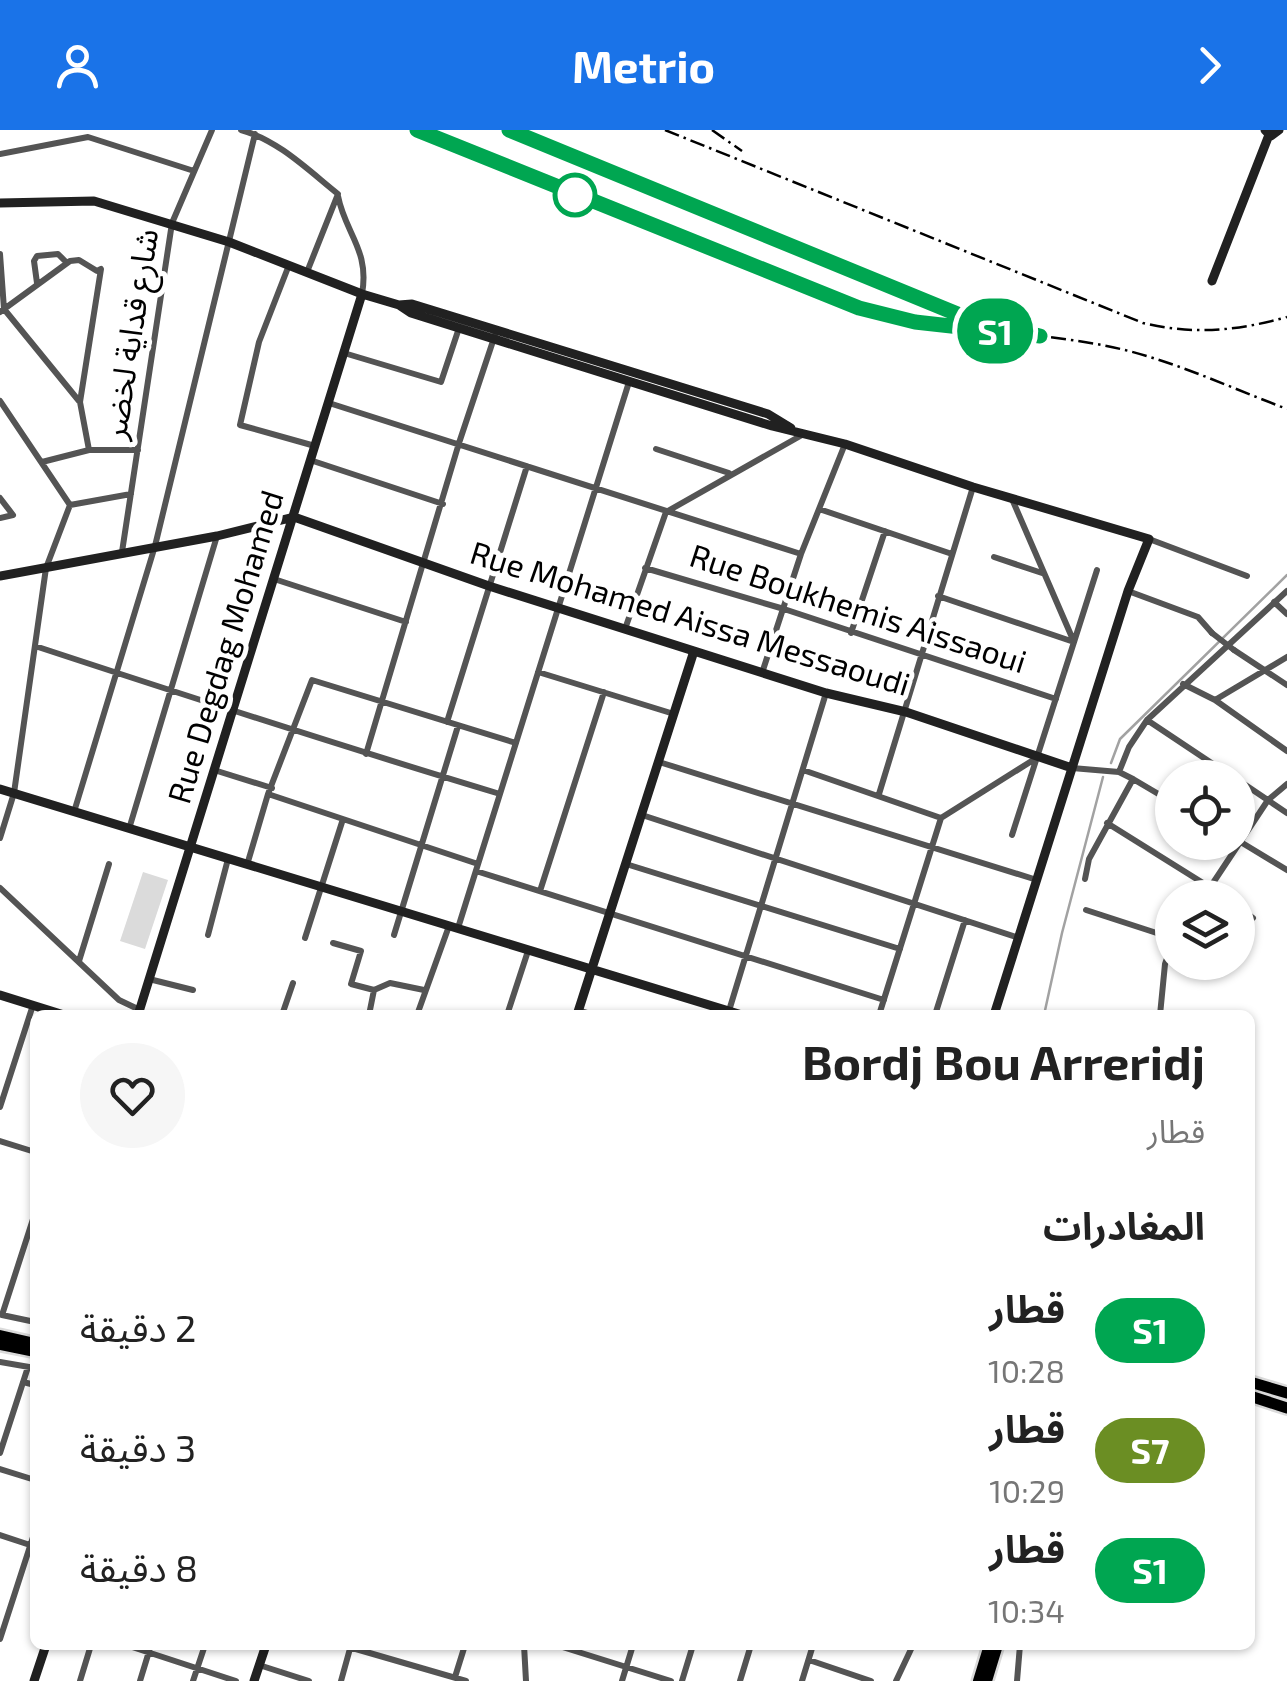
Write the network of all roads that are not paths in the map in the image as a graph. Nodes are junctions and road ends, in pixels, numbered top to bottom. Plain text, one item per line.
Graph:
1 (212, 130) edge
2 (241, 130) edge
3 (1276, 132) edge
4 (255, 134) junction
5 (0, 154) edge
6 (194, 171) junction
7 (338, 194) junction
8 (0, 203) edge
9 (172, 222) junction
10 (230, 242) junction
11 (0, 254) edge
12 (68, 263) junction
13 (289, 265) junction
14 (307, 272) junction
15 (1212, 281) dead end
16 (38, 284) junction
17 (362, 294) junction
18 (399, 305) junction
19 (2, 310) edge
20 (459, 327) junction
21 (496, 334) junction
22 (343, 353) junction
23 (629, 382) junction
24 (0, 401) edge
25 (80, 402) junction
26 (328, 403) junction
27 (802, 435) junction
28 (459, 442) junction
29 (845, 444) junction
30 (315, 446) junction
31 (89, 450) junction
32 (138, 450) junction
33 (656, 450) dead end
34 (310, 460) junction
35 (42, 462) junction
36 (527, 466) junction
37 (730, 473) junction
38 (974, 487) junction
39 (595, 489) junction
40 (131, 494) junction
41 (0, 498) edge
42 (1012, 498) junction
43 (443, 504) junction
44 (70, 505) junction
45 (819, 509) junction
46 (666, 512) junction
47 (294, 517) junction
48 (0, 518) edge
49 (885, 531) junction
50 (217, 536) junction
51 (1149, 539) junction
52 (155, 546) junction
53 (122, 552) junction
54 (802, 554) junction
55 (952, 554) junction
56 (994, 556) dead end
57 (426, 562) junction
58 (46, 568) junction
59 (645, 568) junction
60 (1097, 570) dead end
61 (1044, 573) junction
62 (0, 576) edge
63 (1247, 576) dead end
64 (274, 579) junction
65 (489, 586) junction
66 (1128, 591) junction
67 (1287, 591) edge
68 (938, 596) junction
69 (1274, 602) junction
70 (558, 608) junction
71 (784, 609) junction
72 (1287, 614) edge
73 (406, 622) junction
74 (625, 629) junction
75 (851, 633) junction
76 (1074, 642) junction
77 (35, 646) junction
78 (694, 651) junction
79 (920, 655) junction
80 (1287, 656) edge
81 (1265, 671) junction
82 (116, 672) junction
83 (538, 672) junction
84 (762, 673) junction
85 (1184, 684) junction
86 (1287, 685) edge
87 (171, 688) junction
88 (604, 692) junction
89 (826, 693) junction
90 (1056, 699) junction
91 (1215, 700) junction
92 (383, 702) junction
93 (232, 712) junction
94 (906, 712) junction
95 (674, 714) junction
96 (1148, 720) junction
97 (447, 722) junction
98 (458, 725) junction
99 (293, 731) junction
100 (516, 743) junction
101 (1287, 751) edge
102 (366, 754) junction
103 (1039, 756) junction
104 (1208, 760) edge
105 (658, 762) junction
106 (1072, 768) junction
107 (214, 770) junction
108 (803, 770) junction
109 (1119, 772) junction
110 (443, 777) junction
111 (1133, 779) junction
112 (1287, 784) edge
113 (0, 788) edge
114 (270, 791) junction
115 (1255, 791) edge
116 (1155, 792) edge
117 (14, 793) junction
118 (500, 794) junction
119 (878, 794) junction
120 (1268, 800) junction
121 (792, 804) junction
122 (74, 812) junction
123 (1287, 814) edge
124 (642, 815) junction
125 (941, 818) junction
126 (1255, 818) edge
127 (343, 819) junction
128 (1107, 823) junction
129 (129, 829) junction
130 (1012, 835) dead end
131 (0, 838) edge
132 (421, 845) junction
133 (932, 847) junction
134 (190, 848) junction
135 (1255, 851) edge
136 (776, 857) junction
137 (228, 859) junction
138 (109, 864) dead end
139 (626, 864) junction
140 (247, 865) junction
141 (477, 867) junction
142 (1287, 870) edge
143 (1085, 879) dead end
144 (1037, 880) junction
145 (1201, 880) edge
146 (320, 887) junction
147 (0, 888) edge
148 (540, 891) junction
149 (914, 904) junction
150 (762, 906) junction
151 (1086, 910) dead end
152 (400, 911) junction
153 (610, 913) junction
154 (965, 920) junction
155 (453, 928) junction
156 (208, 935) dead end
157 (394, 935) dead end
158 (1155, 935) edge
159 (305, 938) dead end
160 (1018, 938) junction
161 (333, 944) dead end
162 (900, 949) junction
163 (528, 951) junction
164 (746, 958) junction
165 (79, 960) junction
166 (592, 969) junction
167 (149, 979) junction
168 (1163, 980) edge
169 (293, 982) dead end
170 (194, 990) dead end
171 (374, 990) junction
172 (424, 990) junction
173 (0, 994) edge
174 (884, 1000) junction
175 (33, 1005) junction
176 (31, 1010) edge
177 (48, 1010) edge
178 (132, 1010) edge
179 (138, 1010) edge
180 (284, 1010) edge
181 (370, 1010) edge
182 (418, 1010) edge
183 (509, 1010) edge
184 (579, 1010) edge
185 (720, 1010) edge
186 (730, 1010) edge
187 (881, 1010) edge
188 (938, 1010) edge
189 (996, 1010) edge
190 (1160, 1010) edge
191 (30, 1014) edge
192 (0, 1107) edge
193 (0, 1141) edge
194 (30, 1150) edge
195 (30, 1228) edge
196 (1, 1315) edge
197 (30, 1321) edge
198 (0, 1336) edge
199 (30, 1341) edge
200 (0, 1345) edge
201 (30, 1351) edge
202 (0, 1362) edge
203 (30, 1368) edge
204 (30, 1371) edge
205 (23, 1382) junction
206 (1255, 1383) edge
207 (30, 1384) edge
208 (1287, 1393) edge
209 (1255, 1398) edge
210 (1287, 1408) edge
211 (0, 1453) edge
212 (0, 1469) edge
213 (30, 1478) edge
214 (0, 1535) edge
215 (30, 1545) joint
216 (0, 1639) edge
217 (44, 1650) edge
218 (90, 1650) edge
219 (150, 1650) edge
220 (152, 1650) edge
221 (203, 1650) edge
222 (264, 1650) edge
223 (347, 1650) edge
224 (361, 1650) edge
225 (464, 1650) edge
226 (524, 1650) edge
227 (572, 1650) edge
228 (631, 1650) edge
229 (691, 1650) edge
230 (749, 1650) edge
231 (812, 1650) edge
232 (911, 1650) edge
233 (987, 1650) edge
234 (996, 1650) edge
235 (1019, 1650) edge
236 (809, 1660) junction
237 (260, 1665) junction
238 (626, 1667) junction
239 (197, 1668) junction
240 (455, 1679) edge
241 (34, 1681) edge
242 (80, 1681) edge
243 (140, 1681) edge
244 (193, 1681) edge
245 (236, 1681) edge
246 (254, 1681) edge
247 (309, 1681) edge
248 (341, 1681) edge
249 (466, 1681) edge
250 (526, 1681) edge
251 (622, 1681) edge
252 (671, 1681) edge
253 (682, 1681) edge
254 (740, 1681) edge
255 (802, 1681) edge
256 (871, 1681) edge
257 (896, 1681) edge
258 (978, 1681) edge
259 (987, 1681) edge
260 (1016, 1681) edge

1 - 6 street, شارع قداية لخضر
2 - 4 street
3 - 15 street
4 - 7 street
4 - 10 street
5 - 6 street
6 - 9 street, شارع قداية لخضر
7 - 14 street
7 - 17 street
8 - 9 street
9 - 10 street
9 - 32 street, شارع قداية لخضر
10 - 13 street
10 - 52 street
11 - 19 street
12 - 16 street
12 - 16 street
12 - 25 street
13 - 14 street
13 - 30 street
14 - 17 street
16 - 19 street
17 - 18 street
17 - 22 street, Rue Degdag Mohamed
18 - 20 street
18 - 21 street
19 - 25 street
20 - 21 street
20 - 22 street
21 - 23 street
21 - 27 street
21 - 28 street
22 - 26 street, Rue Degdag Mohamed
23 - 27 street
23 - 39 street
24 - 35 street
25 - 31 street
26 - 28 street
26 - 30 street, Rue Degdag Mohamed
27 - 29 street
27 - 37 street
28 - 36 street
28 - 43 street
29 - 38 street
29 - 45 street
30 - 34 street, Rue Degdag Mohamed
31 - 32 street
31 - 35 street
32 - 40 street, شارع قداية لخضر
33 - 37 street
34 - 43 street
34 - 47 street, Rue Degdag Mohamed
35 - 44 street
36 - 39 street
36 - 65 street
37 - 46 street
38 - 42 street
38 - 55 street
39 - 46 street
39 - 70 street
40 - 44 street
40 - 53 street, شارع قداية لخضر
41 - 48 street
42 - 51 street
42 - 61 street
43 - 57 street
44 - 58 street
45 - 49 street
45 - 54 street
46 - 54 street
46 - 59 street
47 - 50 street
47 - 57 street, Rue Mohamed Aissa Messaoudi
47 - 64 street, Rue Degdag Mohamed
49 - 55 street
49 - 75 street
50 - 52 street
50 - 87 street
51 - 63 street
51 - 66 street
52 - 53 street
52 - 82 street
53 - 58 street
54 - 71 street
55 - 68 street
56 - 61 street
57 - 65 street, Rue Mohamed Aissa Messaoudi
57 - 73 street
58 - 62 street
58 - 77 street
59 - 71 street, Rue Boukhemis Aissaoui
59 - 74 street
60 - 76 street
61 - 76 street
64 - 73 street
64 - 93 street, Rue Degdag Mohamed
65 - 70 street, Rue Mohamed Aissa Messaoudi
65 - 97 street
66 - 81 street, bridge
66 - 106 street
67 - 69 street
68 - 76 street
68 - 79 street
69 - 72 street
69 - 85 street
70 - 74 street, Rue Mohamed Aissa Messaoudi
70 - 83 street
71 - 75 street, Rue Boukhemis Aissaoui
71 - 84 street
73 - 92 street
74 - 78 street, Rue Mohamed Aissa Messaoudi
75 - 79 street, Rue Boukhemis Aissaoui
76 - 90 street
77 - 82 street
77 - 117 street
78 - 84 street, Rue Mohamed Aissa Messaoudi
78 - 95 street
79 - 90 street, Rue Boukhemis Aissaoui
79 - 94 street
80 - 81 street
81 - 86 street
81 - 91 street
82 - 87 street
82 - 122 street
83 - 88 street
83 - 100 street
84 - 89 street, Rue Mohamed Aissa Messaoudi
85 - 91 street
85 - 96 street
87 - 93 street
87 - 129 street
88 - 95 street
88 - 148 street
89 - 94 street, Rue Mohamed Aissa Messaoudi
89 - 108 street
90 - 103 street
91 - 101 street
92 - 97 street
92 - 99 street
92 - 102 street
93 - 99 street
93 - 107 street, Rue Degdag Mohamed
94 - 103 street, Rue Mohamed Aissa Messaoudi
94 - 119 street
95 - 105 street
96 - 104 street
96 - 109 street
97 - 98 street
98 - 100 street
98 - 110 street
99 - 102 street
99 - 114 street
100 - 118 street
102 - 110 street
103 - 106 street, Rue Mohamed Aissa Messaoudi
103 - 125 street
103 - 130 street
105 - 121 street
105 - 124 street
106 - 109 street
106 - 144 street
107 - 114 street
107 - 134 street, Rue Degdag Mohamed
108 - 119 street
108 - 121 street
109 - 111 street
110 - 118 street
110 - 132 street
111 - 116 street
111 - 128 street
112 - 120 street
113 - 117 street
114 - 127 street
114 - 140 street
115 - 120 street
117 - 122 street
117 - 131 street
118 - 141 street
119 - 125 street
120 - 123 street
120 - 126 street
121 - 133 street
121 - 136 street
122 - 129 street
124 - 136 street
124 - 139 street
125 - 133 street
127 - 132 street
127 - 146 street
128 - 143 street
128 - 145 street
129 - 134 street
132 - 141 street
132 - 152 street
133 - 144 street
133 - 149 street
134 - 137 street
134 - 167 street, Rue Degdag Mohamed
135 - 142 street
136 - 149 street
136 - 150 street
137 - 140 street
137 - 156 street
138 - 165 street
139 - 150 street
139 - 153 street
140 - 146 street
141 - 148 street
141 - 155 street
144 - 160 street
146 - 152 street
146 - 159 street
147 - 165 street
148 - 153 street
149 - 154 street
149 - 162 street
150 - 162 street
150 - 164 street
151 - 158 street
152 - 155 street
152 - 157 street
153 - 164 street
153 - 166 street
154 - 160 street
154 - 188 street
155 - 163 street
155 - 172 street
160 - 189 street
161 - 171 street
162 - 174 street
163 - 166 street
163 - 183 street
164 - 174 street
164 - 186 street
165 - 178 street
166 - 184 street
166 - 185 street
167 - 170 street
167 - 179 street, Rue Degdag Mohamed
168 - 190 street
169 - 180 street
171 - 172 street
171 - 181 street
172 - 182 street
173 - 175 street
174 - 187 street
175 - 176 street
175 - 177 street
191 - 192 street
193 - 194 street
195 - 196 street
196 - 197 street
198 - 199 main road
200 - 201 main road
202 - 203 street
204 - 205 street
205 - 207 street
205 - 211 street
206 - 208 highway
209 - 210 highway
212 - 213 street
214 - 215 street
215 - 216 street
217 - 241 street
218 - 242 street
219 - 243 street
220 - 239 street
221 - 239 street
222 - 237 street
223 - 248 street
224 - 240 street
225 - 240 street
226 - 250 street
227 - 238 street
228 - 238 street
229 - 253 street
230 - 254 street
231 - 236 street
232 - 257 street
233 - 258 main road
234 - 259 main road
235 - 260 street
236 - 255 street
236 - 256 street
237 - 246 street
237 - 247 street
238 - 251 street
238 - 252 street
239 - 244 street
239 - 245 street
240 - 249 street

